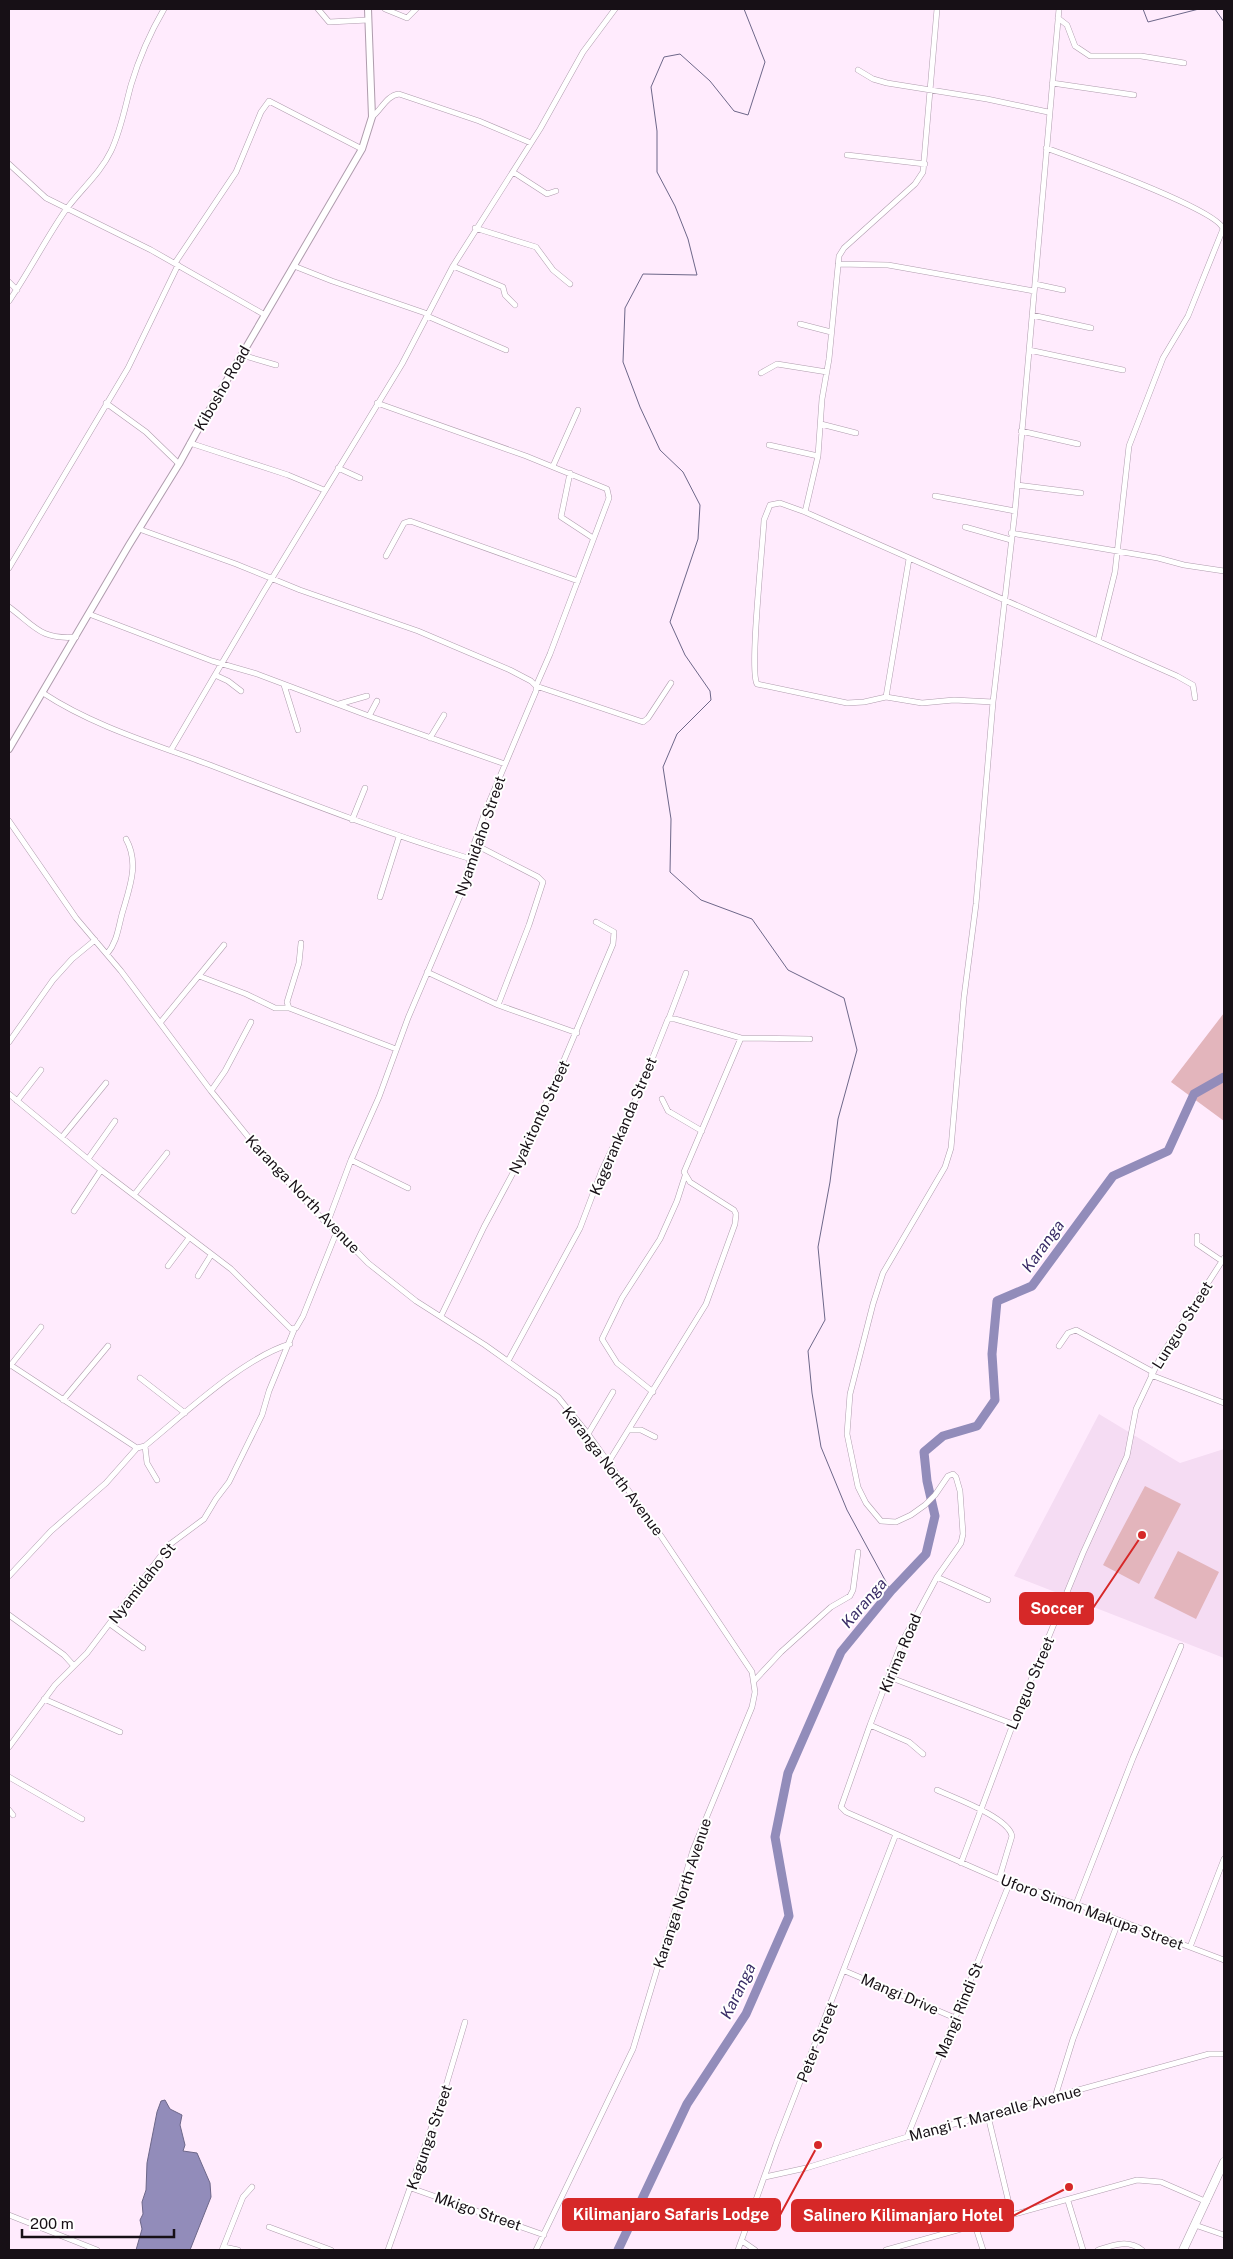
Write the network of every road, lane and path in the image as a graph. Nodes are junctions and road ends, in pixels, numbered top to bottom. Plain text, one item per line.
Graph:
1 (164, 9) edge
2 (318, 9) edge
3 (368, 9) edge
4 (385, 9) edge
5 (416, 9) edge
6 (615, 9) edge
7 (937, 9) edge
8 (1059, 9) edge
9 (1058, 18) junction
10 (368, 20) junction
11 (1184, 63) dead end
12 (858, 70) dead end
13 (1052, 84) junction
14 (930, 90) junction
15 (1134, 95) dead end
16 (1048, 112) junction
17 (372, 117) junction
18 (531, 143) junction
19 (1046, 148) junction
20 (362, 149) junction
21 (847, 155) dead end
22 (9, 164) edge
23 (925, 164) junction
24 (513, 172) junction
25 (556, 191) dead end
26 (67, 209) junction
27 (476, 228) junction
28 (176, 264) junction
29 (838, 264) junction
30 (294, 266) junction
31 (453, 266) junction
32 (9, 282) edge
33 (570, 284) dead end
34 (1035, 284) junction
35 (17, 290) junction
36 (1063, 290) dead end
37 (1034, 291) junction
38 (9, 301) edge
39 (515, 304) dead end
40 (265, 315) junction
41 (427, 315) junction
42 (1032, 315) junction
43 (800, 324) dead end
44 (1091, 328) dead end
45 (831, 332) junction
46 (506, 350) dead end
47 (1029, 350) junction
48 (242, 355) junction
49 (276, 365) dead end
50 (1123, 370) dead end
51 (827, 372) junction
52 (761, 373) dead end
53 (106, 403) junction
54 (377, 403) junction
55 (578, 410) dead end
56 (821, 424) junction
57 (1021, 431) junction
58 (856, 433) dead end
59 (190, 443) junction
60 (1078, 444) dead end
61 (769, 445) dead end
62 (818, 456) junction
63 (179, 464) junction
64 (553, 466) junction
65 (338, 468) junction
66 (570, 473) junction
67 (360, 478) dead end
68 (1017, 485) junction
69 (324, 490) junction
70 (1081, 493) dead end
71 (935, 496) dead end
72 (1015, 511) junction
73 (805, 512) junction
74 (965, 527) dead end
75 (140, 529) junction
76 (1011, 533) junction
77 (594, 538) junction
78 (1011, 540) junction
79 (1118, 551) junction
80 (386, 556) dead end
81 (909, 559) junction
82 (9, 568) edge
83 (1224, 571) edge
84 (272, 578) junction
85 (578, 581) junction
86 (1004, 601) junction
87 (9, 607) edge
88 (88, 614) junction
89 (76, 637) junction
90 (1098, 641) junction
91 (222, 664) junction
92 (215, 675) junction
93 (671, 683) dead end
94 (284, 685) junction
95 (536, 686) junction
96 (241, 691) dead end
97 (43, 694) junction
98 (367, 696) dead end
99 (886, 698) junction
100 (1195, 698) dead end
101 (377, 701) dead end
102 (994, 702) junction
103 (339, 704) junction
104 (444, 715) dead end
105 (369, 716) junction
106 (298, 730) dead end
107 (430, 738) junction
108 (9, 750) edge
109 (171, 750) junction
110 (505, 764) junction
111 (364, 788) dead end
112 (352, 820) junction
113 (9, 821) edge
114 (399, 837) junction
115 (126, 839) dead end
116 (474, 844) junction
117 (471, 859) junction
118 (380, 898) dead end
119 (596, 922) dead end
120 (95, 940) junction
121 (301, 943) dead end
122 (224, 945) dead end
123 (107, 954) junction
124 (426, 972) junction
125 (686, 973) dead end
126 (199, 976) junction
127 (498, 1005) junction
128 (288, 1008) junction
129 (669, 1018) junction
130 (160, 1022) junction
131 (251, 1022) dead end
132 (576, 1033) junction
133 (741, 1038) junction
134 (810, 1039) dead end
135 (9, 1042) edge
136 (396, 1049) junction
137 (41, 1070) dead end
138 (106, 1083) dead end
139 (210, 1091) junction
140 (9, 1094) edge
141 (662, 1099) dead end
142 (17, 1101) junction
143 (115, 1121) dead end
144 (702, 1131) junction
145 (62, 1137) junction
146 (167, 1153) dead end
147 (88, 1159) junction
148 (351, 1160) junction
149 (101, 1170) junction
150 (685, 1176) junction
151 (408, 1188) dead end
152 (134, 1195) junction
153 (74, 1211) dead end
154 (327, 1224) junction
155 (337, 1231) junction
156 (1197, 1236) dead end
157 (189, 1238) junction
158 (211, 1255) junction
159 (1223, 1260) edge
160 (168, 1266) dead end
161 (198, 1276) dead end
162 (441, 1316) junction
163 (41, 1326) dead end
164 (294, 1330) junction
165 (290, 1344) junction
166 (108, 1346) dead end
167 (1060, 1346) dead end
168 (508, 1361) junction
169 (10, 1365) edge
170 (1152, 1374) junction
171 (140, 1378) dead end
172 (613, 1392) dead end
173 (653, 1392) junction
174 (1143, 1393) joint
175 (63, 1400) junction
176 (1224, 1403) edge
177 (185, 1414) junction
178 (629, 1430) junction
179 (588, 1434) junction
180 (655, 1437) dead end
181 (145, 1446) junction
182 (137, 1448) junction
183 (608, 1463) junction
184 (156, 1480) dead end
185 (858, 1552) dead end
186 (9, 1576) edge
187 (937, 1577) junction
188 (988, 1600) dead end
189 (9, 1615) edge
190 (110, 1624) junction
191 (1181, 1646) dead end
192 (143, 1648) dead end
193 (74, 1666) junction
194 (889, 1677) junction
195 (754, 1681) junction
196 (44, 1699) junction
197 (1013, 1724) junction
198 (870, 1725) junction
199 (120, 1732) dead end
200 (9, 1747) edge
201 (924, 1754) dead end
202 (9, 1777) edge
203 (937, 1790) dead end
204 (981, 1810) junction
205 (82, 1819) dead end
206 (896, 1834) junction
207 (1224, 1859) edge
208 (961, 1863) junction
209 (999, 1879) junction
210 (1010, 1882) junction
211 (1076, 1904) junction
212 (1119, 1920) junction
213 (1190, 1947) junction
214 (1224, 1960) edge
215 (845, 1971) junction
216 (955, 2018) junction
217 (465, 2022) dead end
218 (1224, 2054) edge
219 (1055, 2097) junction
220 (988, 2116) junction
221 (908, 2137) junction
222 (1224, 2162) edge
223 (766, 2177) junction
224 (252, 2187) dead end
225 (411, 2188) junction
226 (1068, 2201) junction
227 (1206, 2202) junction
228 (9, 2215) edge
229 (1012, 2216) junction
230 (975, 2225) junction
231 (1195, 2225) junction
232 (268, 2227) dead end
233 (544, 2235) junction
234 (1224, 2235) edge
235 (742, 2241) junction
236 (223, 2248) edge
237 (98, 2250) edge
238 (238, 2250) edge
239 (331, 2250) edge
240 (388, 2250) edge
241 (536, 2250) edge
242 (738, 2250) edge
243 (755, 2250) edge
244 (886, 2250) edge
245 (983, 2250) edge
246 (1083, 2250) edge
247 (1098, 2250) edge
248 (1142, 2250) edge
249 (1183, 2250) edge

1 - 26 street
2 - 10 street
3 - 10 street, Kibosho Road
4 - 5 street
6 - 18 street
7 - 14 street
8 - 9 street
9 - 11 street
9 - 13 street
10 - 17 street, Kibosho Road
12 - 14 street
13 - 15 street
13 - 16 street
14 - 16 street
14 - 23 street
16 - 19 street
17 - 18 street
17 - 20 street, Kibosho Road
18 - 24 street
19 - 34 street
19 - 79 street
20 - 28 street
20 - 30 street, Kibosho Road
21 - 23 street
22 - 26 street
23 - 29 street
24 - 25 street
24 - 27 street
26 - 28 street
26 - 35 street
27 - 31 street
27 - 33 street
28 - 40 street
28 - 53 street
29 - 37 street
29 - 45 street
30 - 40 street, Kibosho Road
30 - 41 street
31 - 39 street
31 - 41 street
32 - 35 street
34 - 36 street
34 - 37 street
35 - 38 street
37 - 42 street
40 - 48 street, Kibosho Road
41 - 46 street
41 - 54 street
42 - 44 street
42 - 47 street
43 - 45 street
45 - 51 street
47 - 50 street
47 - 57 street
48 - 49 street
48 - 59 street, Kibosho Road
51 - 52 street
51 - 56 street
53 - 63 street
53 - 82 street
54 - 64 street
54 - 65 street
55 - 64 street
56 - 58 street
56 - 62 street
57 - 60 street
57 - 68 street
59 - 63 street, Kibosho Road
59 - 69 street
61 - 62 street
62 - 73 street
63 - 75 street, Kibosho Road
64 - 66 street
65 - 67 street
65 - 69 street
66 - 77 street
66 - 77 street, Nyamidaho Street
68 - 70 street
68 - 72 street
69 - 84 street
71 - 72 street
72 - 76 street
73 - 81 street
73 - 99 street
74 - 78 street
75 - 84 street
75 - 88 street, Kibosho Road
76 - 78 street
76 - 79 street
77 - 85 street, Nyamidaho Street
78 - 86 street
79 - 83 street
79 - 90 street
80 - 85 street
81 - 86 street
81 - 99 street
84 - 91 street
84 - 95 street
85 - 95 street, Nyamidaho Street
86 - 90 street
86 - 102 street
87 - 89 street
88 - 89 street, Kibosho Road
88 - 91 street
89 - 97 street, Kibosho Road
90 - 100 street
91 - 92 street
91 - 94 street
92 - 96 street
92 - 109 street
93 - 95 street
94 - 103 street
94 - 106 street
95 - 110 street, Nyamidaho Street
97 - 108 street, Kibosho Road
97 - 109 street
98 - 103 street
99 - 102 street
101 - 105 street
102 - 187 street, Kirima Road
103 - 105 street
104 - 107 street
105 - 107 street
107 - 110 street
109 - 112 street
110 - 116 street, Nyamidaho Street
111 - 112 street
112 - 114 street
113 - 120 street, Karanga North Avenue
114 - 117 street
114 - 118 street
115 - 123 street
116 - 117 street, Nyamidaho Street
116 - 127 street
117 - 124 street, Nyamidaho Street
119 - 132 street, Nyakitonto Street
120 - 123 street, Karanga North Avenue
120 - 135 street
121 - 128 street
122 - 126 street
123 - 130 street, Karanga North Avenue
124 - 127 street
124 - 136 street, Nyamidaho Street
125 - 129 street, Kagerankanda Street
126 - 128 street
126 - 130 street
127 - 132 street
128 - 136 street
129 - 133 street
129 - 168 street, Kagerankanda Street
130 - 139 street, Karanga North Avenue
131 - 139 street
132 - 162 street, Nyakitonto Street
133 - 134 street
133 - 144 street
136 - 148 street, Nyamidaho Street
137 - 142 street
138 - 145 street
139 - 154 street, Karanga North Avenue
140 - 142 street
141 - 144 street
142 - 145 street
143 - 147 street
144 - 150 street
145 - 147 street
146 - 152 street
147 - 149 street
148 - 151 street
148 - 154 street, Nyamidaho Street
149 - 152 street
149 - 153 street
150 - 173 street
150 - 173 street
152 - 157 street
154 - 155 street, Karanga North Avenue
155 - 162 street, Karanga North Avenue
155 - 164 street, Nyamidaho St
156 - 159 street
157 - 158 street
157 - 160 street
158 - 161 street
158 - 164 street
159 - 170 street, Lunguo Street
162 - 168 street, Karanga North Avenue
163 - 169 street
164 - 165 street, Nyamidaho St
165 - 177 street
165 - 190 street, Nyamidaho St
166 - 175 street
167 - 170 street
168 - 179 street, Karanga North Avenue
169 - 175 street
170 - 174 street, Lunguo Street
170 - 176 street
171 - 177 street
172 - 179 street
173 - 178 street
174 - 197 street, Longuo Street
175 - 182 street
177 - 181 street
178 - 180 street
178 - 183 street
179 - 183 street, Karanga North Avenue
181 - 182 street
181 - 184 street
182 - 186 street
183 - 195 street, Karanga North Avenue
185 - 195 street
187 - 188 street
187 - 194 street, Kirima Road
189 - 193 street
190 - 192 street
190 - 193 street, Nyamidaho St
191 - 211 street
193 - 196 street, Nyamidaho St
194 - 197 street
194 - 198 street, Kirima Road
195 - 233 street, Karanga North Avenue
196 - 199 street
196 - 200 street, Nyamidaho St
197 - 204 street, Longuo Street
198 - 201 street
198 - 206 street, Kirima Road
202 - 205 street
203 - 204 street
204 - 208 street, Longuo Street
204 - 209 street
206 - 208 street, Uforo Simon Makupa Street
206 - 215 street, Peter Street
207 - 213 street
208 - 209 street, Uforo Simon Makupa Street
209 - 210 street, Uforo Simon Makupa Street
210 - 211 street, Uforo Simon Makupa Street
210 - 216 street, Mangi Rindi St
211 - 212 street, Uforo Simon Makupa Street
212 - 213 street, Uforo Simon Makupa Street
212 - 219 street
213 - 214 street, Uforo Simon Makupa Street
215 - 216 street, Mangi Drive
215 - 223 street, Peter Street
216 - 221 street, Mangi Rindi St
217 - 225 street, Kagunga Street
218 - 219 street, Mangi T. Marealle Avenue
219 - 220 street, Mangi T. Marealle Avenue
220 - 221 street, Mangi T. Marealle Avenue
220 - 229 street
221 - 223 street, Mangi T. Marealle Avenue
222 - 227 main road
223 - 235 street, Peter Street
224 - 236 street
225 - 233 street, Mkigo Street
225 - 240 street, Kagunga Street
226 - 227 street
226 - 229 street
226 - 246 street
227 - 231 main road
228 - 237 street
229 - 230 street
230 - 244 street
230 - 245 street
231 - 234 street
231 - 249 main road
232 - 239 street
233 - 241 street, Karanga North Avenue
235 - 242 street, Peter Street
235 - 243 street
236 - 238 street
247 - 248 street

